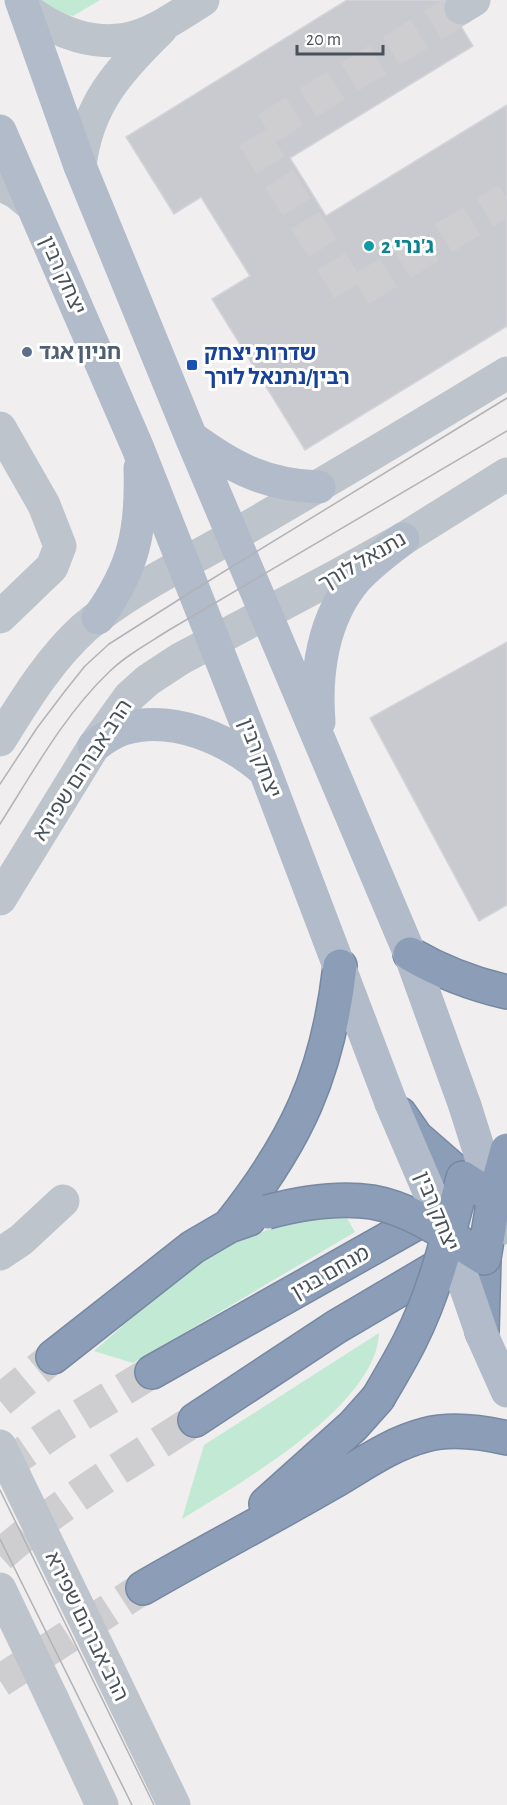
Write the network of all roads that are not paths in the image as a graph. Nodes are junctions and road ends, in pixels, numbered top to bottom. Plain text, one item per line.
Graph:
1 (203, 0) edge
2 (23, 4) edge
3 (168, 22) junction
4 (0, 131) edge
5 (80, 166) junction
6 (0, 184) edge
7 (32, 205) junction
8 (507, 373) edge
9 (0, 428) edge
10 (191, 438) junction
11 (137, 446) junction
12 (507, 474) edge
13 (319, 487) junction
14 (233, 536) junction
15 (403, 538) junction
16 (184, 564) junction
17 (266, 614) junction
18 (0, 617) edge
19 (98, 618) junction
20 (214, 642) junction
21 (0, 740) edge
22 (320, 742) junction
23 (94, 746) junction
24 (266, 771) junction
25 (0, 899) edge
26 (410, 954) junction
27 (340, 966) junction
28 (507, 992) edge
29 (391, 1103) junction
30 (465, 1106) junction
31 (507, 1150) edge
32 (463, 1178) junction
33 (63, 1201) dead end
34 (505, 1205) edge
35 (229, 1226) junction
36 (448, 1236) junction
37 (0, 1254) edge
38 (496, 1268) edge
39 (482, 1335) junction
40 (53, 1357) tunnel mouth
41 (152, 1372) tunnel mouth
42 (507, 1391) edge
43 (195, 1420) tunnel mouth
44 (507, 1438) edge
45 (0, 1446) edge
46 (222, 1543) junction
47 (143, 1588) tunnel mouth
48 (0, 1589) edge
49 (102, 1805) edge
50 (174, 1805) edge

1 - 3 street
2 - 3 street
2 - 5 main road
3 - 5 street
4 - 7 main road, יצחק רבין
5 - 10 main road
6 - 7 street
7 - 11 main road, יצחק רבין
8 - 13 street
9 - 18 street
10 - 13 main road
10 - 14 main road
11 - 16 main road, יצחק רבין
11 - 19 main road
12 - 15 street, נתנאל לורך
13 - 14 street
14 - 16 street
14 - 17 main road
15 - 17 street, נתנאל לורך
15 - 22 main road
16 - 19 street
16 - 20 main road, יצחק רבין
17 - 20 street, נתנאל לורך
17 - 22 main road
19 - 21 street
20 - 23 street, הרב אברהם שפירא
20 - 24 main road, יצחק רבין
22 - 26 main road
23 - 24 main road
23 - 25 street, הרב אברהם שפירא
24 - 27 main road, יצחק רבין
26 - 28 highway
26 - 30 main road
27 - 29 main road, יצחק רבין
27 - 35 highway
29 - 32 highway, bridge
29 - 36 main road, יצחק רבין, bridge
30 - 32 highway, bridge
30 - 34 main road, bridge
31 - 34 highway, bridge
32 - 34 highway, bridge
32 - 36 highway, bridge
33 - 37 street
34 - 38 highway, bridge
34 - 41 highway, מנחם בגין
34 - 43 highway
35 - 36 highway, bridge
35 - 40 highway
36 - 38 highway, bridge
36 - 39 main road, יצחק רבין, bridge
36 - 46 highway, bridge
38 - 39 highway, bridge
39 - 42 main road, יצחק רבין
44 - 46 highway
45 - 50 street, הרב אברהם שפירא, bridge
46 - 47 highway
48 - 49 street, bridge

